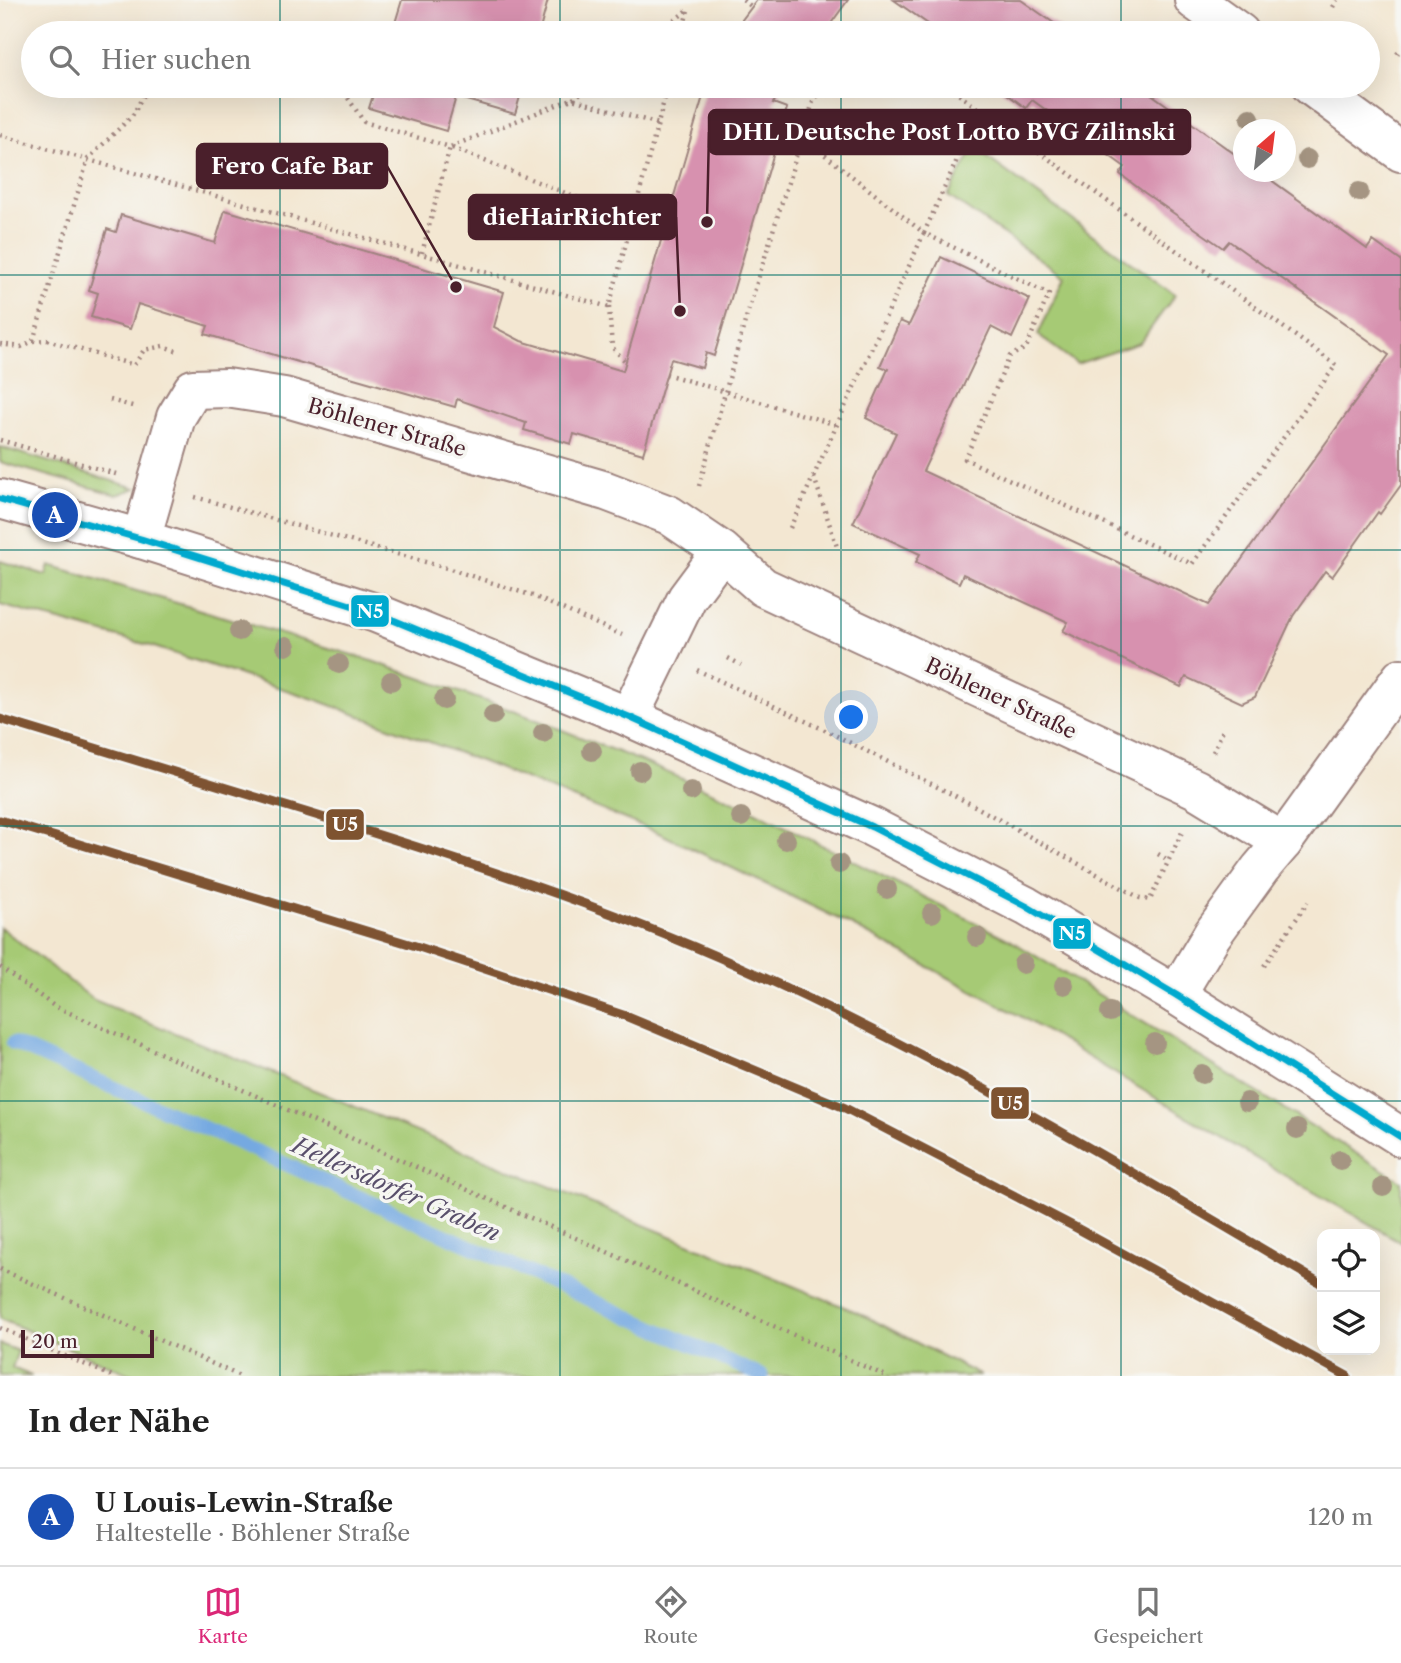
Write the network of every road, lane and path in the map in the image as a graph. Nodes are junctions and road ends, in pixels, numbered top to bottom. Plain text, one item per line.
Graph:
1 (743, 0) edge
2 (1194, 0) edge
3 (1338, 0) edge
4 (752, 7) dead end
5 (1332, 7) dead end
6 (672, 21) edge
7 (685, 21) edge
8 (1223, 21) edge
9 (142, 98) edge
10 (348, 98) dead end
11 (665, 98) edge
12 (816, 98) edge
13 (964, 98) edge
14 (1327, 98) edge
15 (572, 99) joint
16 (972, 104) junction
17 (659, 124) junction
18 (0, 135) edge
19 (799, 145) junction
20 (450, 148) junction
21 (1401, 152) edge
22 (88, 159) junction
23 (633, 220) junction
24 (924, 233) junction
25 (422, 253) junction
26 (610, 307) junction
27 (33, 341) junction
28 (0, 344) edge
29 (625, 362) dead end
30 (666, 374) dead end
31 (193, 389) junction
32 (725, 391) junction
33 (837, 425) junction
34 (0, 440) edge
35 (814, 476) junction
36 (156, 486) junction
37 (698, 488) dead end
38 (0, 499) edge
39 (790, 528) dead end
40 (141, 539) junction
41 (837, 547) dead end
42 (722, 551) junction
43 (661, 653) junction
44 (728, 658) dead end
45 (741, 665) dead end
46 (1401, 678) edge
47 (629, 717) junction
48 (1202, 792) junction
49 (1283, 842) junction
50 (1158, 854) dead end
51 (1168, 860) junction
52 (1308, 902) dead end
53 (1264, 966) dead end
54 (0, 967) edge
55 (1176, 995) junction
56 (1401, 1137) edge
57 (0, 1269) edge
58 (0, 1328) edge
59 (112, 1376) edge
60 (240, 1376) edge
61 (886, 1376) edge

1 - 4 path
2 - 8 street
3 - 5 path
6 - 7 path
9 - 22 path
10 - 20 path
11 - 17 path
12 - 19 path
13 - 16 path
14 - 21 street
15 - 17 path
15 - 20 path
16 - 24 path
16 - 24 path
17 - 23 path
18 - 22 path
19 - 24 path
19 - 32 path
20 - 23 path
20 - 25 path
22 - 25 path
22 - 27 path
23 - 26 path
24 - 33 path
25 - 26 path
26 - 29 path
27 - 28 path
27 - 31 path
30 - 32 path
31 - 36 street
31 - 42 street, Böhlener Straße
32 - 33 path
32 - 37 path
33 - 35 path
34 - 36 path
35 - 39 path
35 - 41 path
36 - 40 street
36 - 43 path
38 - 40 street
40 - 47 street
42 - 43 street
42 - 48 street, Böhlener Straße
43 - 47 street
43 - 51 path
44 - 45 path
46 - 49 street
47 - 55 street
48 - 49 street, Böhlener Straße
48 - 51 path
49 - 55 street
50 - 51 path
52 - 53 path
54 - 61 path
55 - 56 street
57 - 60 path
58 - 59 path

